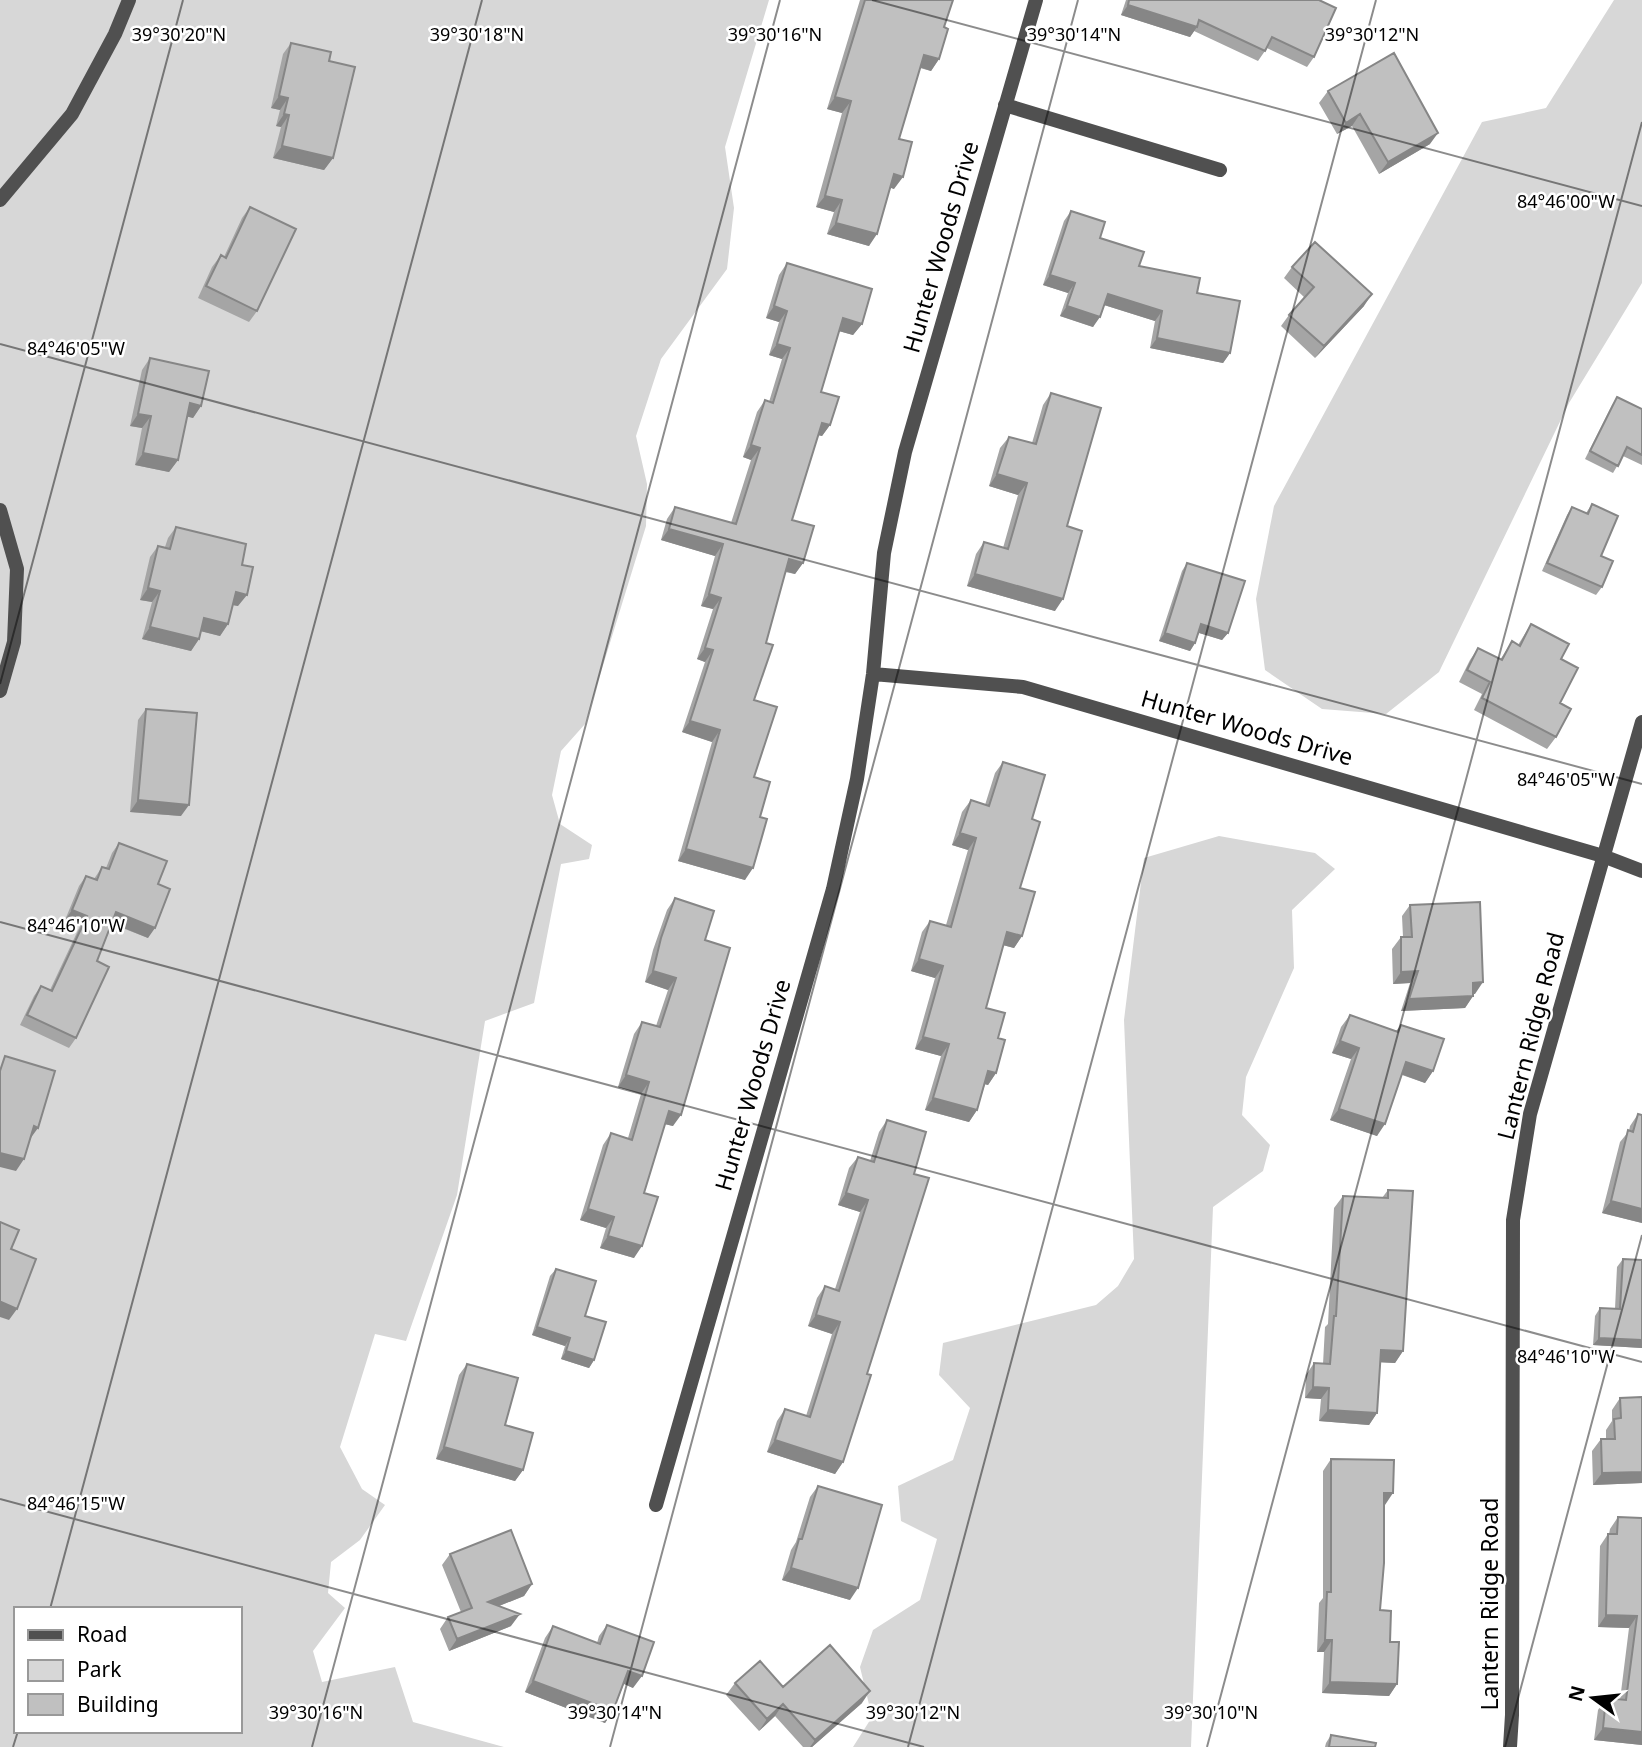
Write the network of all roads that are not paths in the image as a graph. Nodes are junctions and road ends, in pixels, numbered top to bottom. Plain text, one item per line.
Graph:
1 (129, 0) edge
2 (1036, 0) edge
3 (1005, 105) junction
4 (1220, 170) dead end
5 (0, 200) edge
6 (0, 510) edge
7 (873, 674) junction
8 (0, 691) edge
9 (1642, 722) edge
10 (1603, 856) junction
11 (1642, 871) edge
12 (656, 1505) dead end
13 (1510, 1747) edge

1 - 5 street
2 - 3 street, Hunter Woods Drive
3 - 4 street
3 - 7 street, Hunter Woods Drive
6 - 8 street
7 - 10 street, Hunter Woods Drive
7 - 12 street, Hunter Woods Drive
9 - 10 street, Lantern Ridge Road
10 - 11 street, Hunter Woods Drive
10 - 13 street, Lantern Ridge Road

